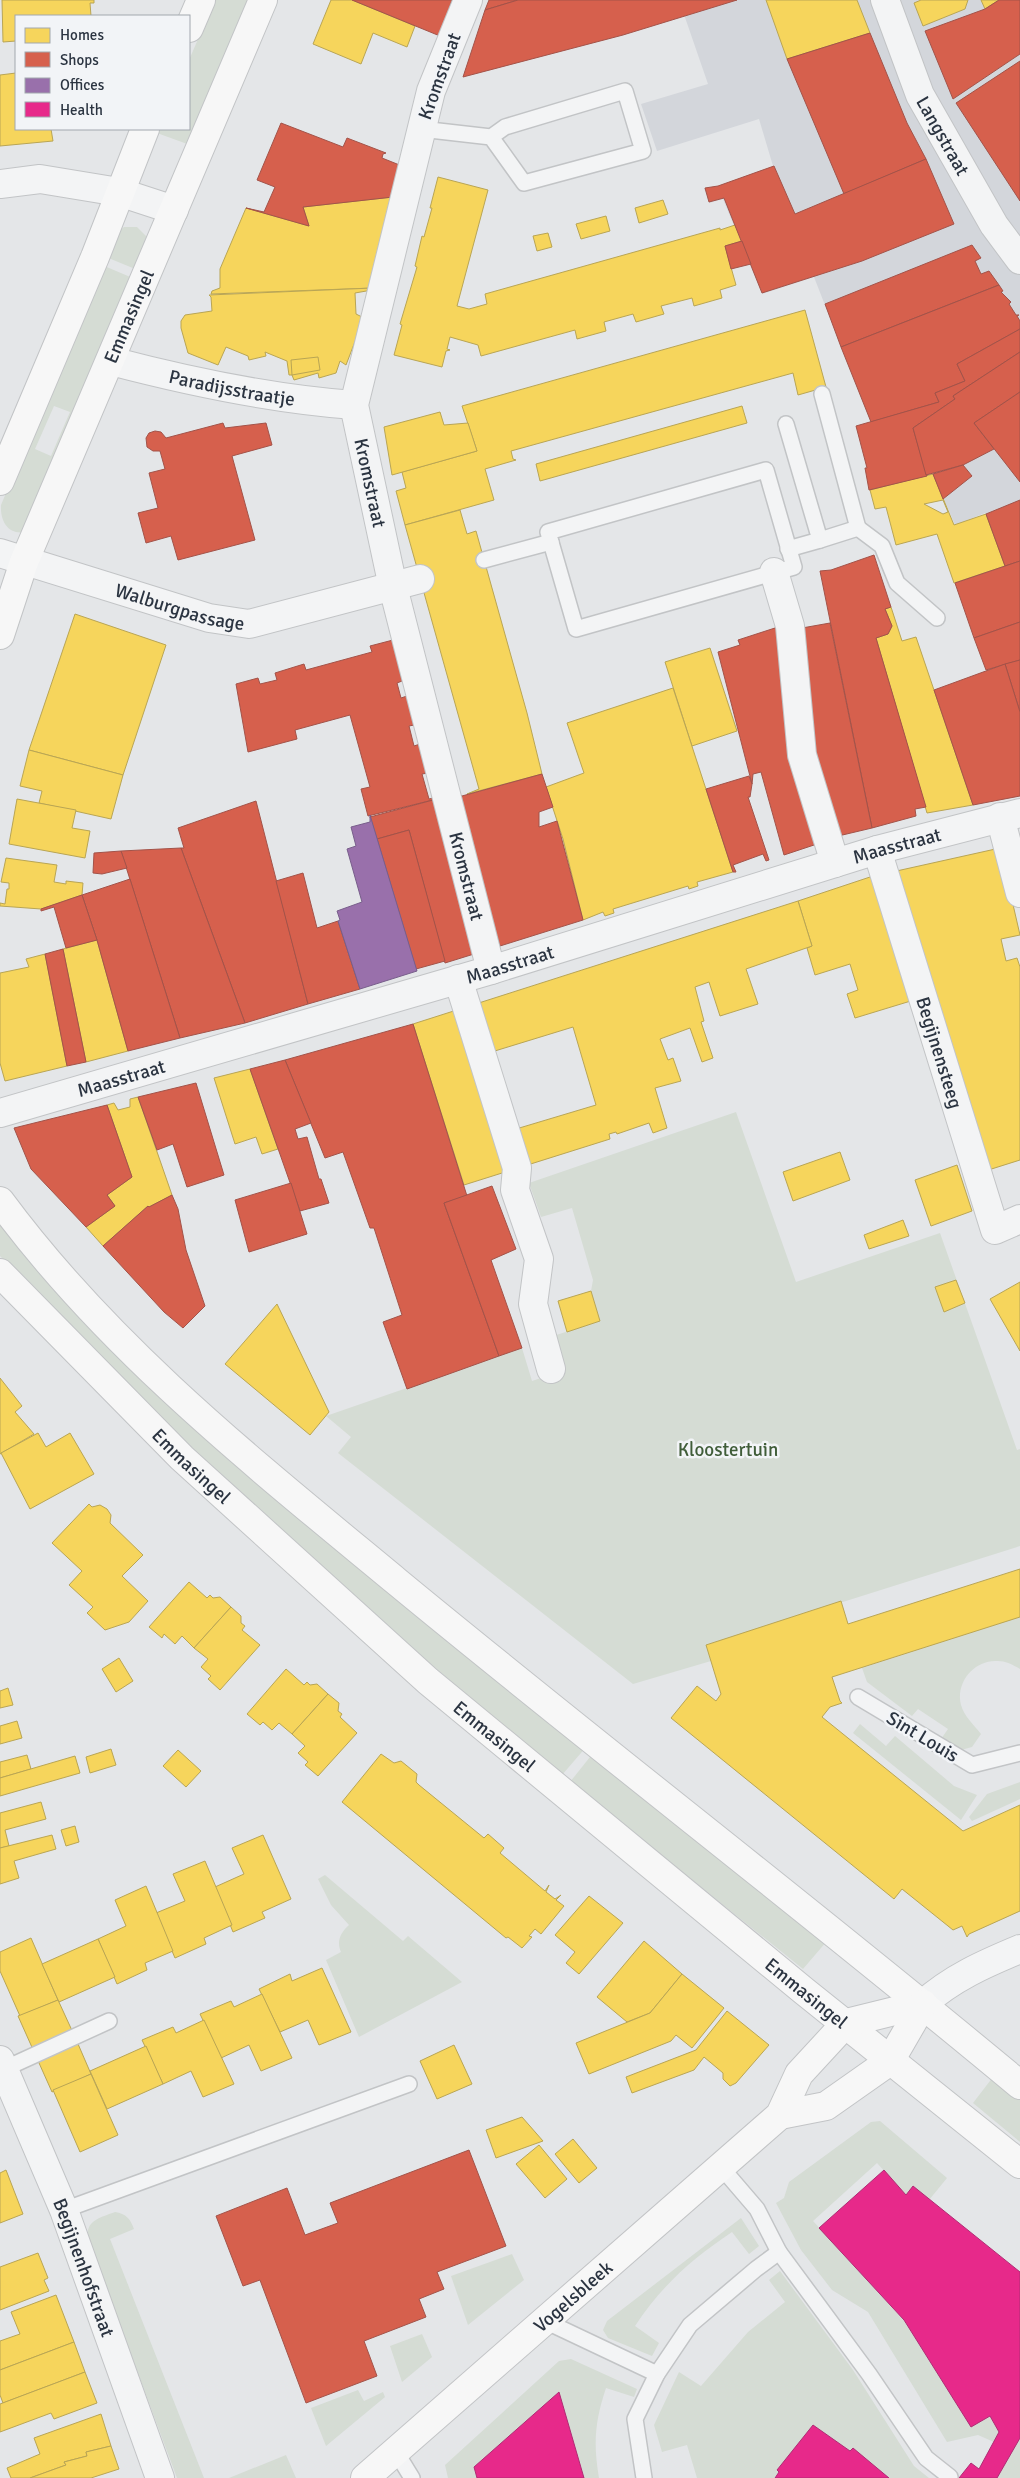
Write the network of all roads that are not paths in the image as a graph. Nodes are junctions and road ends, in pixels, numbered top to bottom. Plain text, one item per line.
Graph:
1 (201, 0) edge
2 (263, 0) edge
3 (468, 0) edge
4 (885, 0) edge
5 (190, 26) edge
6 (420, 129) junction
7 (144, 130) edge
8 (490, 137) junction
9 (0, 184) edge
10 (119, 192) junction
11 (174, 210) junction
12 (1020, 260) edge
13 (111, 361) junction
14 (822, 394) dead end
15 (354, 405) junction
16 (786, 424) dead end
17 (0, 481) edge
18 (858, 528) junction
19 (820, 540) junction
20 (551, 542) junction
21 (788, 549) junction
22 (12, 557) edge
23 (484, 560) dead end
24 (774, 572) junction
25 (420, 579) dead end
26 (393, 587) junction
27 (937, 618) dead end
28 (0, 635) edge
29 (1010, 815) edge
30 (877, 850) junction
31 (835, 863) junction
32 (1020, 893) edge
33 (491, 970) junction
34 (458, 980) junction
35 (0, 1113) edge
36 (0, 1201) edge
37 (1020, 1219) edge
38 (0, 1273) edge
39 (551, 1369) dead end
40 (858, 1697) dead end
41 (1020, 1753) edge
42 (1020, 1949) edge
43 (923, 2004) junction
44 (109, 2021) dead end
45 (846, 2023) junction
46 (890, 2060) junction
47 (2, 2064) edge
48 (409, 2084) dead end
49 (1020, 2085) edge
50 (780, 2115) junction
51 (1020, 2164) edge
52 (721, 2167) junction
53 (64, 2210) junction
54 (779, 2252) junction
55 (545, 2321) junction
56 (657, 2374) junction
57 (396, 2452) junction
58 (950, 2477) dead end
59 (160, 2478) edge
60 (366, 2478) edge
61 (412, 2478) edge
62 (644, 2478) edge

1 - 5 street
2 - 11 street, Emmasingel
3 - 6 street, Kromstraat
4 - 12 street, Langstraat
6 - 8 lane
6 - 15 street, Kromstraat
7 - 10 street
8 - 8 lane
9 - 10 street
10 - 11 street
10 - 17 street
11 - 13 street, Emmasingel
13 - 15 street, Paradijsstraatje
13 - 22 street, Emmasingel
14 - 18 lane
15 - 26 street, Kromstraat
16 - 19 lane
18 - 19 lane
18 - 27 lane
19 - 21 lane
20 - 21 lane
20 - 23 lane
20 - 24 lane
21 - 24 lane
22 - 26 street, Walburgpassage
22 - 28 street, Emmasingel
24 - 31 street
25 - 26 street, Walburgpassage
26 - 33 street, Kromstraat
29 - 30 street, Maasstraat
29 - 32 street
30 - 31 street, Maasstraat
30 - 37 street, Begijnensteeg
31 - 33 street, Maasstraat
33 - 34 street, Maasstraat
34 - 35 street, Maasstraat
34 - 39 street
36 - 43 street
38 - 45 street, Emmasingel
40 - 41 lane, Sint Louis
42 - 43 street
43 - 45 street
43 - 46 street
43 - 49 street
44 - 47 lane
45 - 46 street, Emmasingel
45 - 50 street, Vogelsbleek
46 - 50 street
46 - 51 street, Emmasingel
47 - 53 street, Begijnenhofstraat
48 - 53 lane
50 - 52 street, Vogelsbleek
52 - 54 lane
52 - 55 street, Vogelsbleek
53 - 59 street, Begijnenhofstraat
54 - 56 lane
54 - 58 lane
55 - 56 lane
55 - 57 street, Vogelsbleek
56 - 62 lane
57 - 60 street, Vogelsbleek
57 - 61 lane

